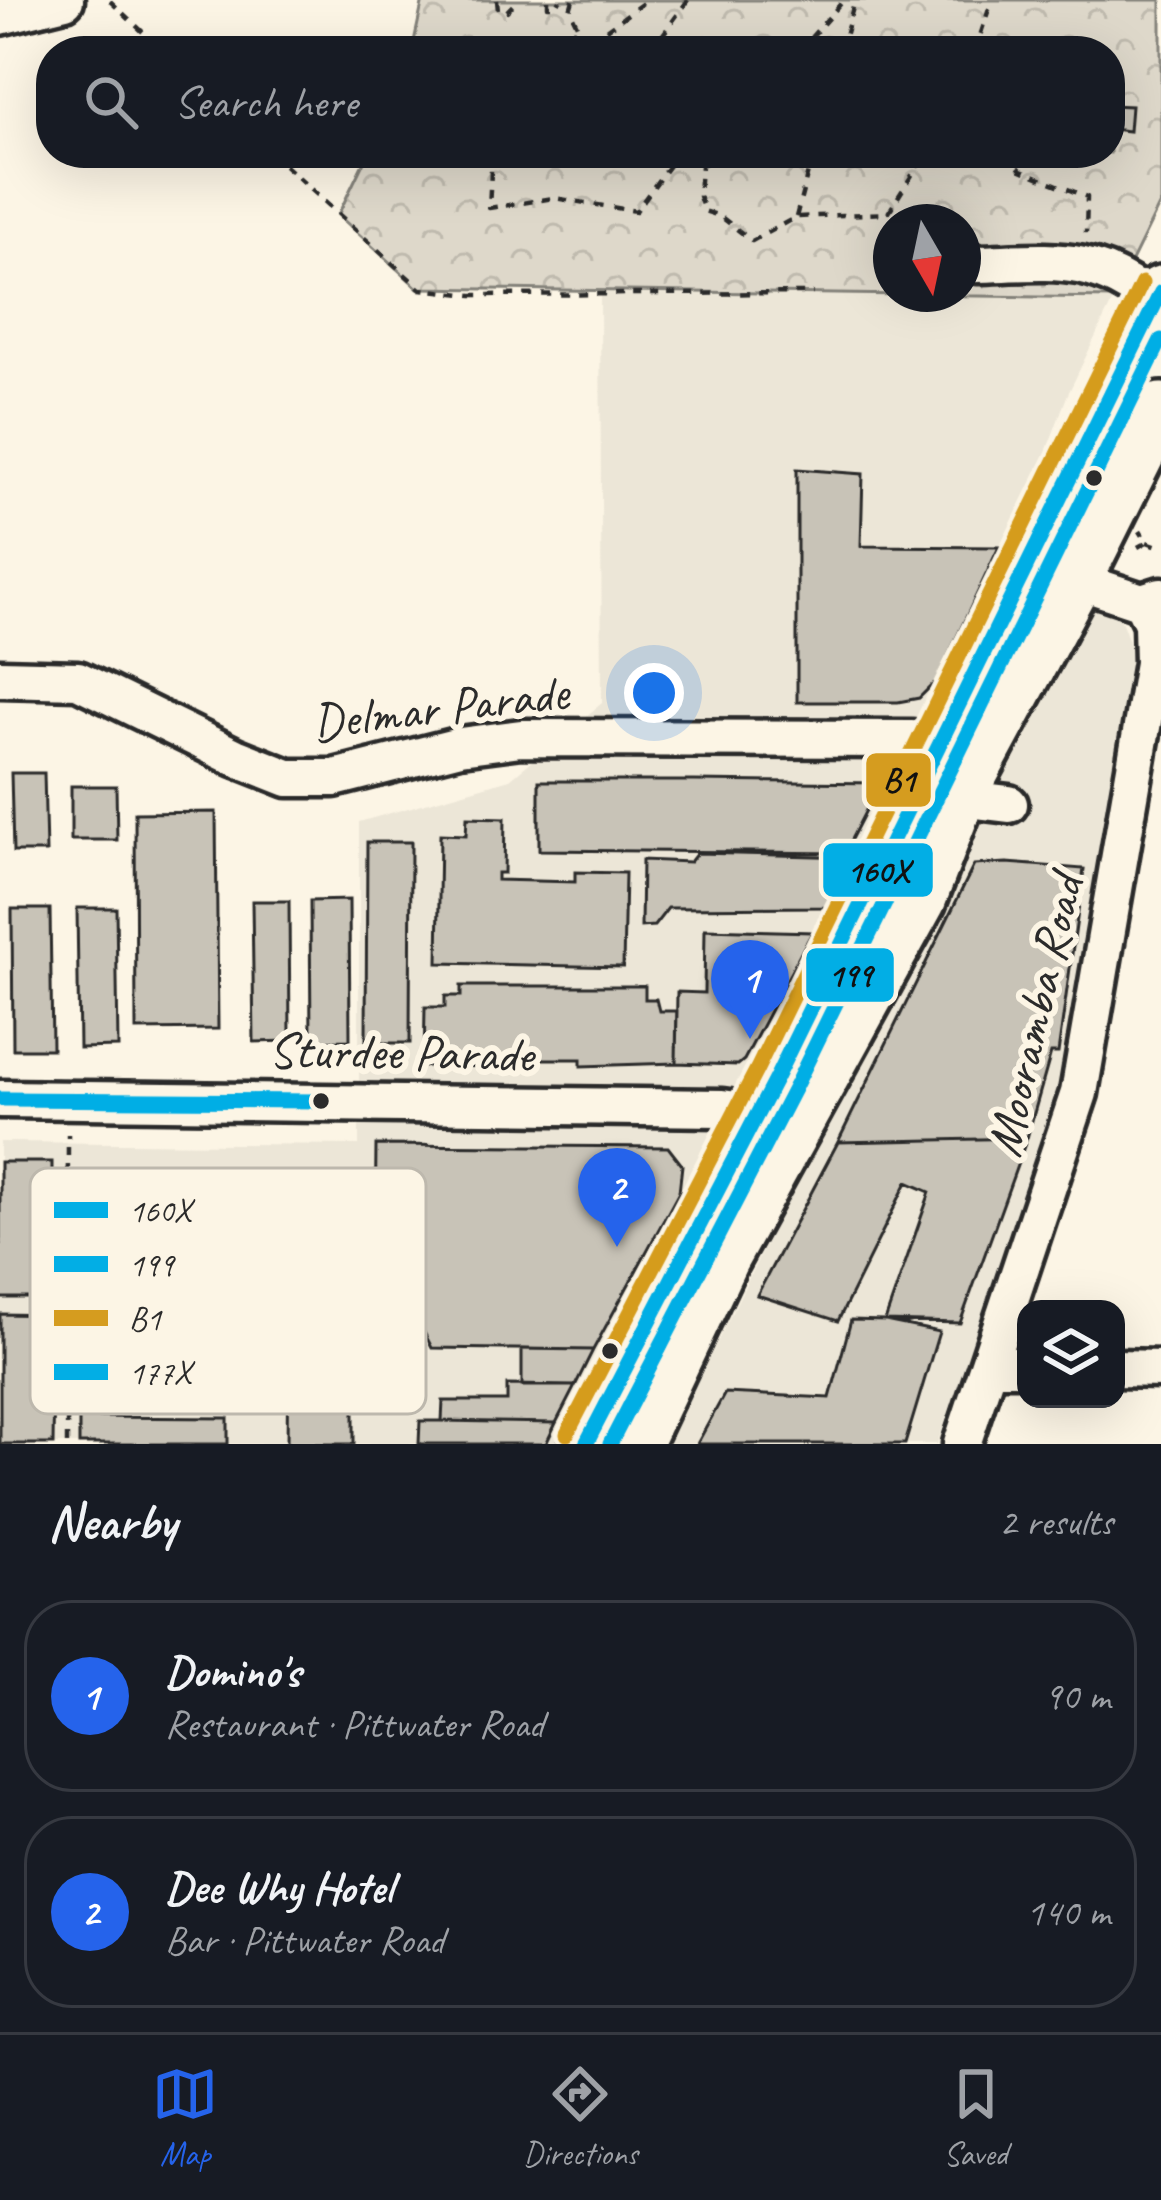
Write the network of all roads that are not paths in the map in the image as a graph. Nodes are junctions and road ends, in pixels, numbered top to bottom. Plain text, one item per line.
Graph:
1 (65, 0) edge
2 (0, 16) edge
3 (981, 264) edge
4 (1158, 298) edge
5 (1161, 409) edge
6 (1076, 580) junction
7 (1151, 599) edge
8 (0, 678) edge
9 (962, 746) junction
10 (0, 1099) edge
11 (776, 1122) junction
12 (988, 1366) junction
13 (1017, 1366) edge
14 (1125, 1368) edge
15 (1161, 1369) edge
16 (586, 1444) edge
17 (635, 1444) edge
18 (962, 1444) edge

1 - 2 street
3 - 4 street
4 - 9 highway
5 - 6 highway
6 - 7 street
6 - 9 highway
7 - 12 street, Mooramba Road
8 - 9 street, Delmar Parade
9 - 11 highway
9 - 11 highway
10 - 11 street, Sturdee Parade
11 - 16 highway
11 - 17 highway
12 - 13 street
12 - 18 street, Mooramba Road
14 - 15 street

